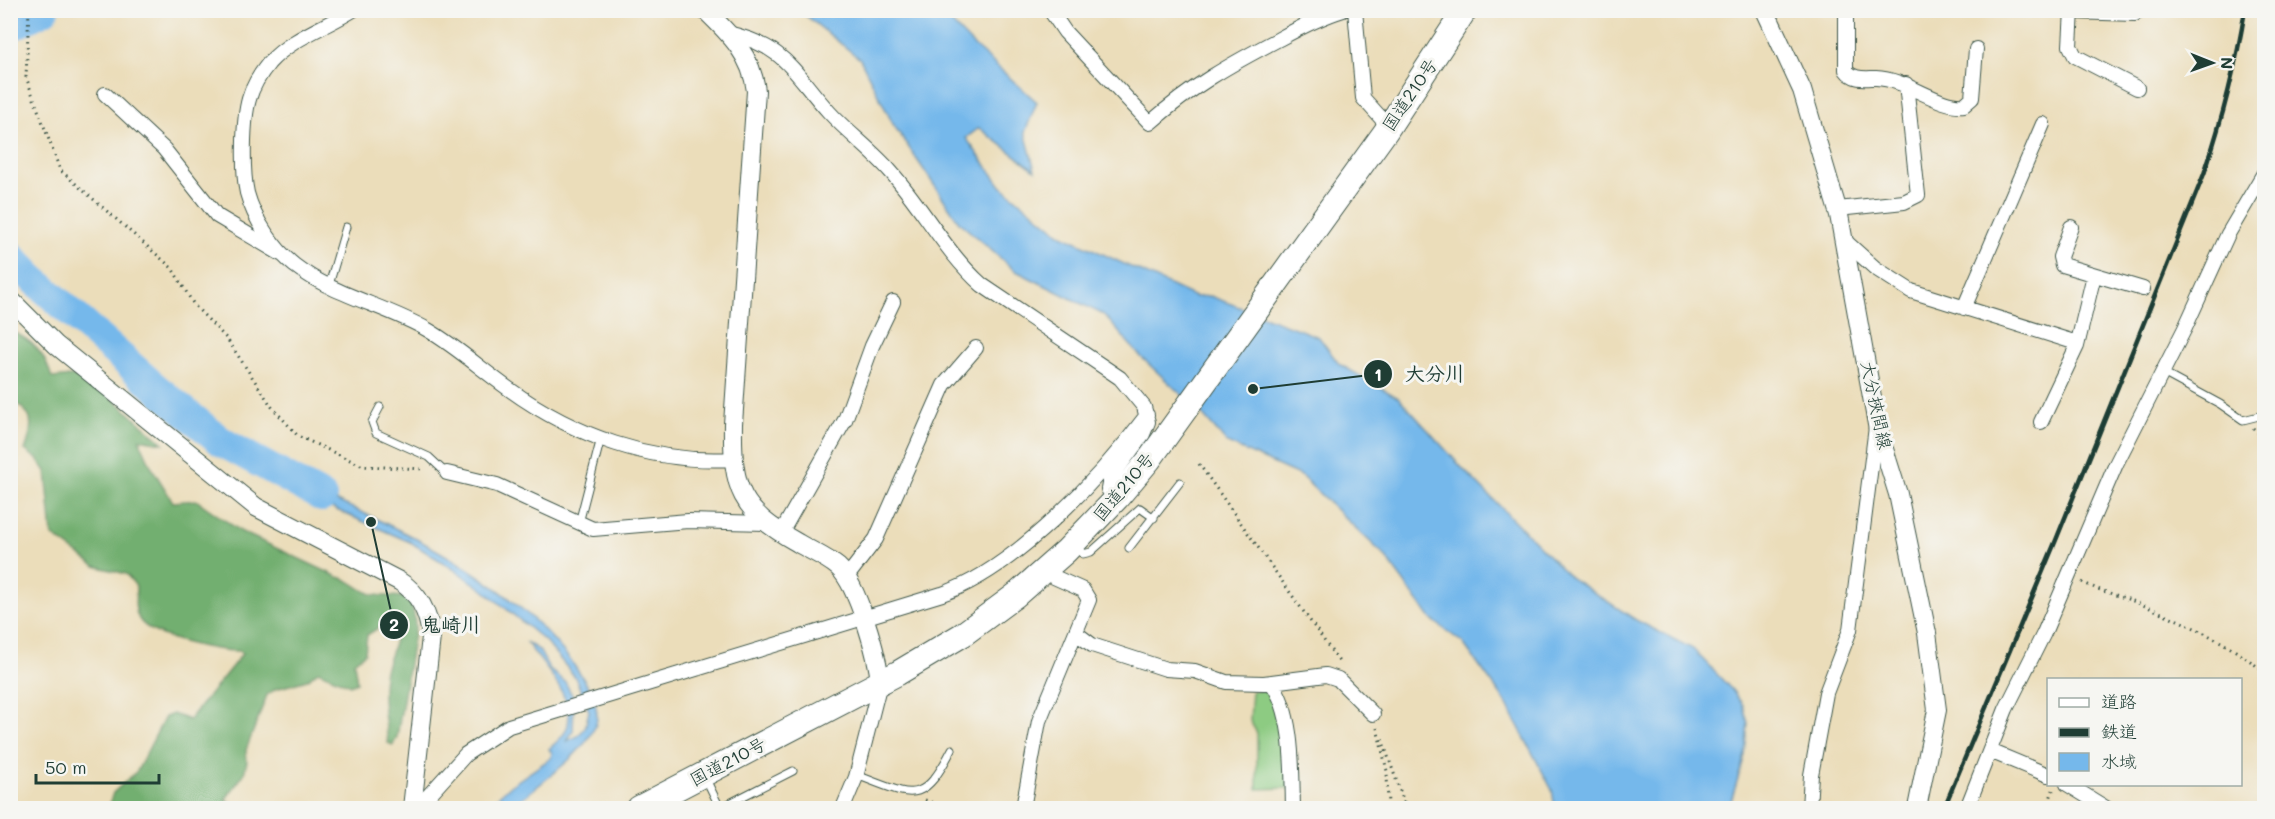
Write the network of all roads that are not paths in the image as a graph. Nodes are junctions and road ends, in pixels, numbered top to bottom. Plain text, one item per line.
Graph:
1 (353, 10) edge
2 (705, 10) edge
3 (1050, 10) edge
4 (1342, 10) edge
5 (1355, 10) edge
6 (1466, 10) edge
7 (1765, 10) edge
8 (1846, 10) edge
9 (2072, 11) edge
10 (2135, 14) dead end
11 (728, 33) junction
12 (1976, 49) dead end
13 (1906, 84) junction
14 (2137, 88) dead end
15 (105, 94) dead end
16 (2043, 124) dead end
17 (1389, 127) junction
18 (2265, 173) edge
19 (1838, 209) junction
20 (346, 227) dead end
21 (2071, 227) dead end
22 (1845, 241) junction
23 (285, 257) junction
24 (2094, 275) junction
25 (329, 285) junction
26 (2143, 289) dead end
27 (10, 299) edge
28 (893, 302) dead end
29 (1964, 308) junction
30 (2077, 343) junction
31 (976, 348) dead end
32 (2163, 373) junction
33 (380, 407) dead end
34 (1147, 415) junction
35 (2259, 416) dead end
36 (1877, 422) junction
37 (2041, 422) dead end
38 (601, 438) junction
39 (733, 459) junction
40 (447, 473) joint
41 (1180, 482) dead end
42 (1115, 501) junction
43 (1154, 518) junction
44 (579, 523) junction
45 (766, 523) junction
46 (782, 533) junction
47 (1072, 544) junction
48 (1129, 548) dead end
49 (1043, 572) junction
50 (846, 578) junction
51 (864, 617) junction
52 (1076, 633) junction
53 (1271, 682) junction
54 (880, 683) junction
55 (1373, 714) road end
56 (952, 748) dead end
57 (1990, 751) junction
58 (793, 771) dead end
59 (2047, 774) edge
60 (704, 775) junction
61 (856, 775) junction
62 (2070, 786) edge
63 (735, 800) junction
64 (412, 807) edge
65 (639, 808) edge
66 (732, 808) edge
67 (843, 808) edge
68 (1023, 808) edge
69 (1293, 808) edge
70 (1809, 808) edge
71 (1917, 808) edge
72 (1967, 808) edge
73 (2106, 808) edge

1 - 23 street
2 - 11 street
3 - 4 street
5 - 17 street
6 - 17 highway, 国道210号
7 - 19 street, 大分挾間線
8 - 13 street
9 - 10 street
9 - 14 street
11 - 34 street
11 - 39 street
12 - 13 street
13 - 19 street
15 - 23 street
16 - 29 street
17 - 42 highway, 国道210号
18 - 32 street
19 - 22 street, 大分挾間線
20 - 25 lane
21 - 24 street
22 - 29 street
22 - 36 street, 大分挾間線
23 - 25 street
24 - 26 street
24 - 30 street
25 - 38 street
27 - 64 street
28 - 46 street
29 - 30 street
30 - 37 street
31 - 50 street
32 - 35 lane
32 - 57 street
33 - 40 lane
34 - 42 street
34 - 51 street
36 - 70 street
36 - 71 street, 大分挾間線
38 - 39 street
38 - 44 lane
39 - 45 street
40 - 44 street
41 - 43 lane
42 - 47 highway, 国道210号
43 - 47 lane
43 - 48 lane
44 - 45 street
45 - 46 street
46 - 50 street
47 - 49 highway, 国道210号
49 - 52 street
49 - 54 highway, 国道210号
50 - 51 street
51 - 54 street
51 - 64 street
52 - 53 street
52 - 68 street
53 - 55 street
53 - 69 street
54 - 60 highway, 国道210号
54 - 61 street
56 - 61 lane
57 - 59 street
57 - 72 street
58 - 63 lane
60 - 63 lane
60 - 65 highway, 国道210号
61 - 67 street
62 - 73 street
63 - 66 lane

